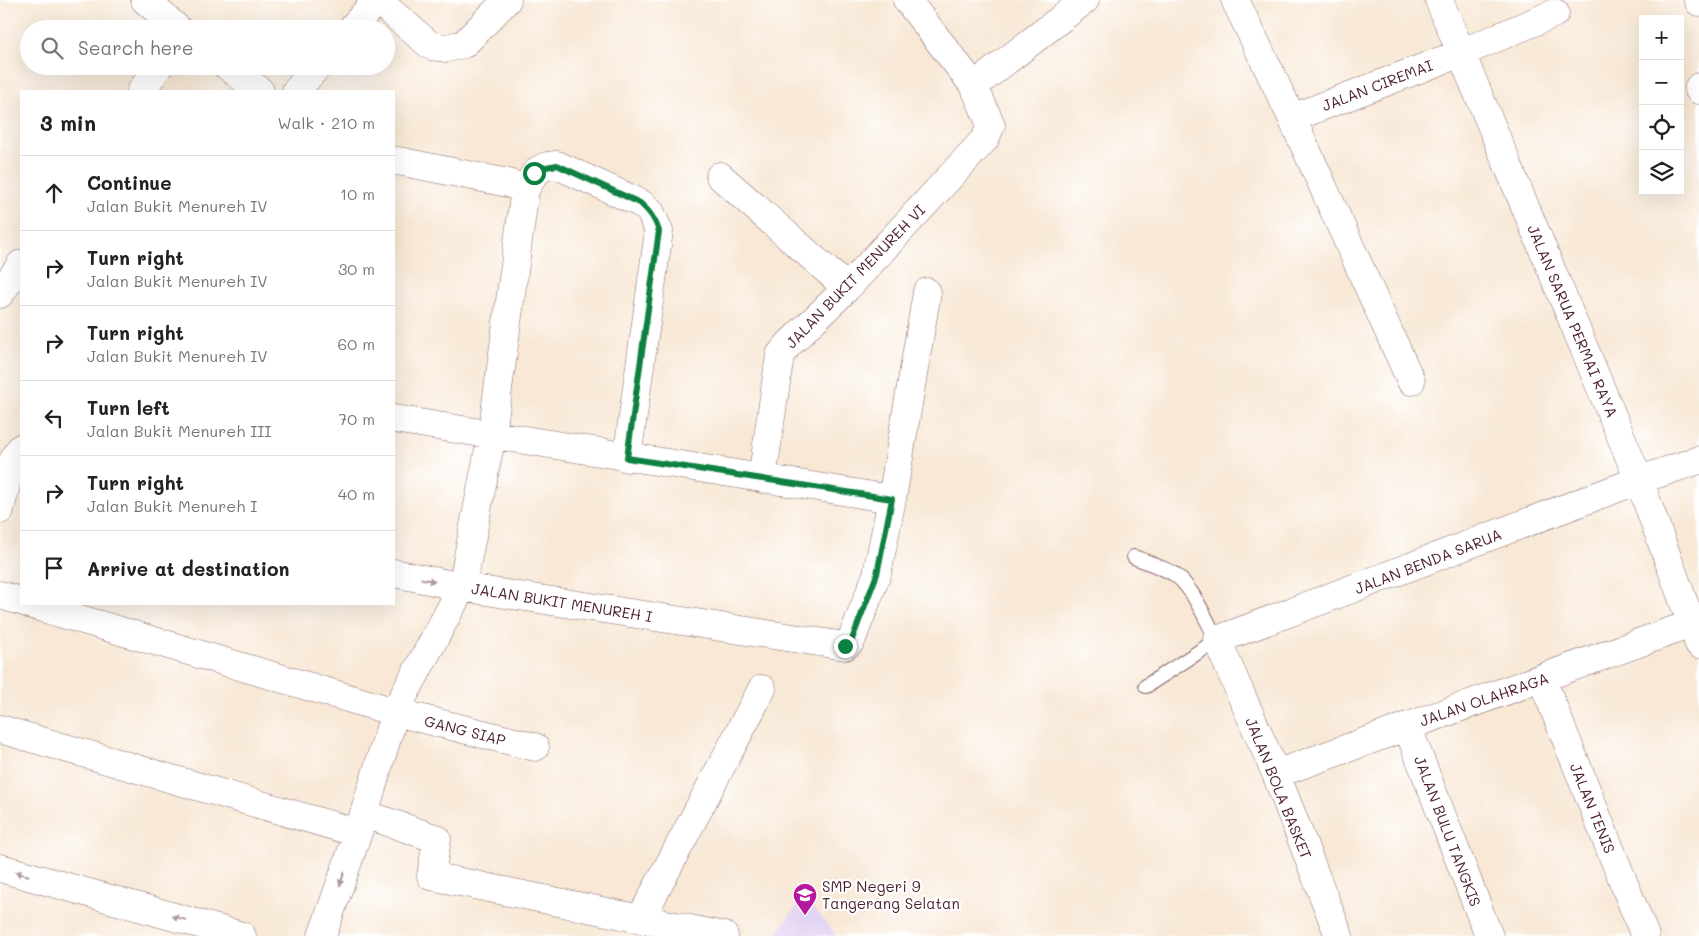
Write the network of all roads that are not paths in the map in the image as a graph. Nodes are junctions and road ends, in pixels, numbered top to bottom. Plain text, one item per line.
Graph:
1 (145, 0) edge
2 (377, 0) edge
3 (507, 0) edge
4 (907, 0) edge
5 (1085, 0) edge
6 (1235, 0) edge
7 (1439, 0) edge
8 (1555, 13) dead end
9 (168, 20) edge
10 (359, 20) edge
11 (1461, 53) junction
12 (153, 75) edge
13 (240, 75) edge
14 (310, 75) edge
15 (974, 86) junction
16 (142, 90) edge
17 (259, 90) edge
18 (297, 90) edge
19 (1292, 118) junction
20 (395, 162) edge
21 (720, 176) dead end
22 (525, 190) junction
23 (20, 265) edge
24 (847, 288) junction
25 (927, 292) dead end
26 (0, 294) edge
27 (1411, 380) dead end
28 (395, 419) edge
29 (492, 434) junction
30 (627, 458) junction
31 (13, 459) edge
32 (1699, 460) edge
33 (762, 479) junction
34 (1639, 480) junction
35 (892, 499) junction
36 (0, 510) edge
37 (1134, 557) dead end
38 (395, 572) edge
39 (462, 587) junction
40 (0, 595) edge
41 (20, 601) edge
42 (32, 605) edge
43 (1695, 634) edge
44 (1217, 640) junction
45 (1542, 679) junction
46 (1146, 686) dead end
47 (762, 689) dead end
48 (395, 712) junction
49 (1407, 726) junction
50 (0, 729) edge
51 (535, 747) dead end
52 (1276, 774) junction
53 (361, 823) junction
54 (0, 868) edge
55 (641, 918) junction
56 (242, 936) edge
57 (322, 936) edge
58 (724, 936) edge
59 (1339, 936) edge
60 (1489, 936) edge
61 (1645, 936) edge

1 - 9 street
2 - 3 street
2 - 10 street
4 - 15 street
5 - 15 street
6 - 19 street
7 - 11 street, JALAN SARUA PERMAI RAYA
8 - 11 street, JALAN CIREMAI
11 - 19 street, JALAN CIREMAI
11 - 34 street, JALAN SARUA PERMAI RAYA
12 - 16 street
13 - 17 street
14 - 18 street
15 - 24 street, JALAN BUKIT MENUREH VI
19 - 27 street
20 - 22 street
21 - 24 street
22 - 29 street, JALAN BUKIT MENUREH I
22 - 30 street
23 - 26 street
24 - 33 street, JALAN BUKIT MENUREH VI
25 - 35 street, JALAN BUKIT MENUREH I
28 - 29 street
29 - 30 street
29 - 39 street, JALAN BUKIT MENUREH I
30 - 33 street
31 - 36 street
32 - 34 street, JALAN BENDA SARUA
33 - 35 street
34 - 43 street, JALAN SARUA PERMAI RAYA
34 - 44 street, JALAN BENDA SARUA
35 - 39 street, JALAN BUKIT MENUREH I
37 - 44 lane
38 -> 39 street
39 - 48 street
40 - 41 street
42 - 48 street, GANG SIAP
43 - 45 street, JALAN OLAHRAGA
44 - 46 lane
44 - 52 street, JALAN BOLA BASKET
45 - 49 street, JALAN OLAHRAGA
45 - 61 street, JALAN TENIS
47 - 55 street
48 - 51 street, GANG SIAP
48 - 53 street
49 - 52 street, JALAN OLAHRAGA
49 - 60 street, JALAN BULU TANGKIS
50 - 53 street
52 - 59 street, JALAN BOLA BASKET
53 - 55 street
53 -> 57 street
56 -> 54 street
55 - 58 street

